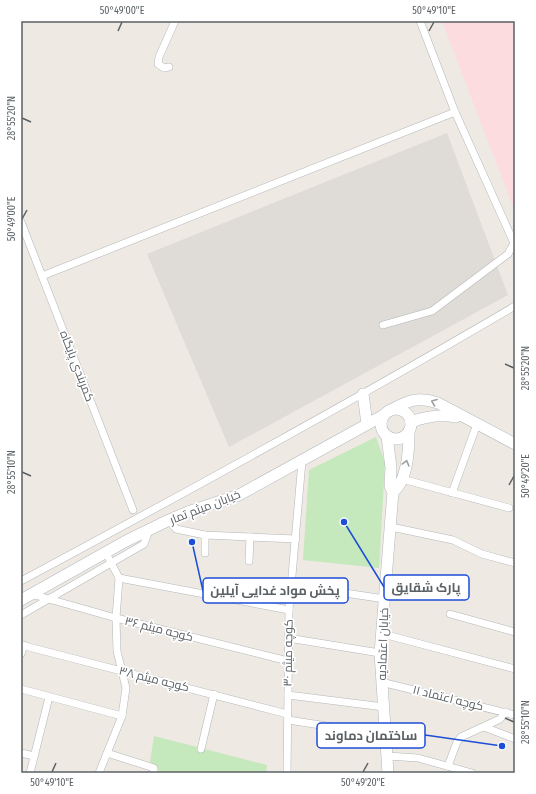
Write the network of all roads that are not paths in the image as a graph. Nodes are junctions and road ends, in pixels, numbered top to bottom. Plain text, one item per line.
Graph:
1 (175, 21) edge
2 (420, 21) edge
3 (169, 67) dead end
4 (455, 112) junction
5 (21, 222) edge
6 (42, 276) junction
7 (515, 306) edge
8 (383, 325) dead end
9 (363, 394) junction
10 (386, 413) junction
11 (473, 422) junction
12 (367, 424) junction
13 (410, 426) junction
14 (386, 434) junction
15 (515, 444) edge
16 (302, 461) junction
17 (402, 479) junction
18 (393, 492) junction
19 (452, 493) junction
20 (508, 508) dead end
21 (133, 510) dead end
22 (169, 520) junction
23 (391, 527) junction
24 (205, 535) junction
25 (250, 537) junction
26 (296, 539) junction
27 (205, 553) dead end
28 (108, 558) junction
29 (249, 561) dead end
30 (515, 563) edge
31 (119, 578) junction
32 (21, 581) edge
33 (291, 585) junction
34 (31, 594) junction
35 (385, 599) junction
36 (21, 600) edge
37 (48, 600) junction
38 (289, 610) junction
39 (450, 614) dead end
40 (21, 615) edge
41 (116, 618) junction
42 (515, 632) edge
43 (383, 634) junction
44 (288, 638) junction
45 (22, 645) edge
46 (380, 653) junction
47 (21, 654) edge
48 (288, 661) junction
49 (515, 669) edge
50 (122, 671) junction
51 (381, 682) junction
52 (21, 689) edge
53 (214, 694) junction
54 (288, 695) junction
55 (49, 697) junction
56 (384, 707) junction
57 (506, 712) junction
58 (515, 715) edge
59 (122, 716) junction
60 (288, 717) junction
61 (484, 727) junction
62 (385, 735) junction
63 (515, 739) edge
64 (201, 749) dead end
65 (21, 753) edge
66 (107, 753) junction
67 (34, 756) junction
68 (387, 756) junction
69 (448, 766) junction
70 (30, 773) edge
71 (99, 773) edge
72 (154, 773) edge
73 (287, 773) edge
74 (388, 773) edge
75 (472, 773) edge

1 - 3 street
2 - 4 street
4 - 6 street
4 - 8 street
5 - 6 street, کمربندی پایگاه
6 - 21 street, کمربندی پایگاه
7 - 9 street
9 - 12 street
9 - 32 street
11 -> 10 street, خیابان میثم تمار
10 - 12 street, خیابان میثم تمار
10 - 13 street
10 - 14 street
11 - 13 street, خیابان میثم تمار
11 - 15 street, خیابان میثم تمار
11 - 19 street
12 - 14 street
12 - 16 street, خیابان میثم تمار
13 - 14 street
17 -> 13 street
14 - 18 street, خیابان اعتمادیه
16 - 22 street, خیابان میثم تمار
16 - 26 street, کوچه میثم ۳۰
17 - 18 street
17 - 19 street
18 - 23 street, خیابان اعتمادیه
19 - 20 street
22 - 24 street
22 - 28 street, خیابان میثم تمار
23 - 30 street
23 - 35 street, خیابان اعتمادیه
24 - 25 street
24 - 27 street
25 - 26 street
25 - 29 street
26 - 33 street, کوچه میثم ۳۰
28 - 31 street
28 - 34 street, خیابان میثم تمار
28 - 37 street
31 - 38 street
31 - 41 street
33 - 35 street
33 - 38 street, کوچه میثم ۳۰
34 - 36 street, خیابان میثم تمار
34 - 37 street, کوچه میثم ۳۶
35 - 43 street, خیابان اعتمادیه
37 - 40 street
37 - 41 street, کوچه میثم ۳۶
38 - 44 street, کوچه میثم ۳۰
39 - 42 street
41 - 48 street, کوچه میثم ۳۶
41 - 50 street
43 - 46 street, خیابان اعتمادیه
43 - 49 street
44 - 46 street
44 - 48 street, کوچه میثم ۳۰
45 - 47 street
45 - 50 street, کوچه میثم ۳۸
46 - 51 street, خیابان اعتمادیه
48 - 54 street, کوچه میثم ۳۰
50 - 53 street, کوچه میثم ۳۸
50 - 59 street
51 - 56 street, خیابان اعتمادیه
51 - 57 street, کوچه اعتماد ۱۱
52 - 55 street
53 - 60 street, کوچه میثم ۳۸
53 - 64 street
54 - 56 street
54 - 60 street, کوچه میثم ۳۰
55 - 59 street
55 - 67 street
56 - 62 street, خیابان اعتمادیه
57 - 58 street, کوچه اعتماد ۱۱
57 - 61 street
59 - 66 street
60 - 62 street, کوچه میثم ۳۸
60 - 73 street, کوچه میثم ۳۰
61 - 63 street
61 - 69 street
62 - 68 street, خیابان اعتمادیه
65 - 67 street
66 - 71 street
66 - 72 street
67 - 70 street
68 - 69 street
68 - 74 street, خیابان اعتمادیه
69 - 75 street

